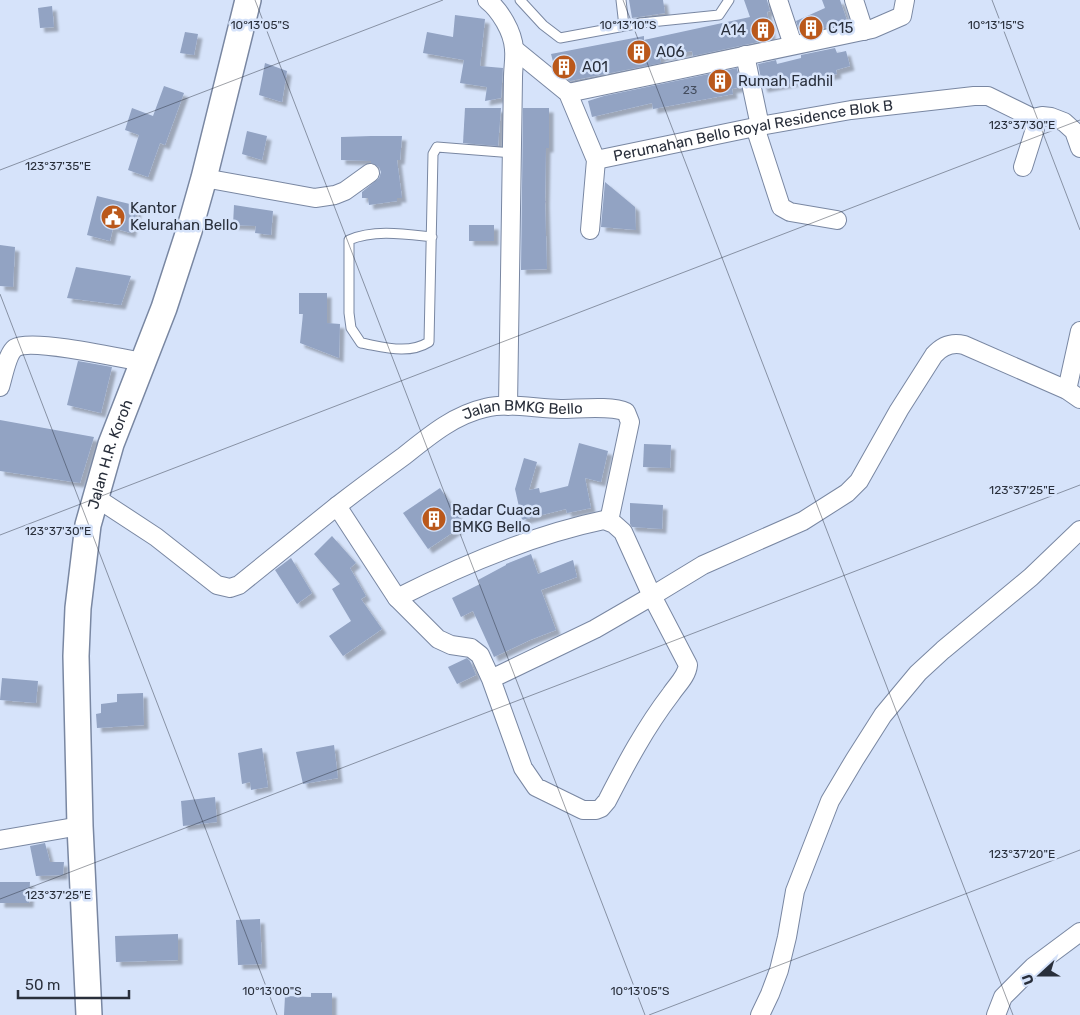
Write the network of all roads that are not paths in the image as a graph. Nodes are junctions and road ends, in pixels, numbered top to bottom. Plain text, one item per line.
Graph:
1 (248, 0) edge
2 (520, 0) edge
3 (621, 0) edge
4 (730, 0) edge
5 (778, 0) edge
6 (854, 0) edge
7 (905, 0) edge
8 (490, 1) edge
9 (624, 26) junction
10 (864, 31) junction
11 (793, 46) junction
12 (514, 49) junction
13 (745, 55) junction
14 (568, 93) junction
15 (1033, 118) junction
16 (757, 126) junction
17 (1080, 148) edge
18 (512, 153) junction
19 (596, 160) junction
20 (1023, 167) dead end
21 (370, 173) dead end
22 (204, 178) junction
23 (837, 220) dead end
24 (590, 230) dead end
25 (432, 237) junction
26 (1080, 331) edge
27 (5, 357) edge
28 (142, 362) junction
29 (0, 387) edge
30 (1073, 394) edge
31 (508, 406) junction
32 (95, 497) junction
33 (337, 506) junction
34 (609, 521) junction
35 (1080, 530) edge
36 (652, 596) junction
37 (397, 598) junction
38 (490, 679) junction
39 (80, 826) junction
40 (0, 840) edge
41 (1080, 932) edge
42 (90, 1015) edge
43 (760, 1015) edge
44 (996, 1015) edge

1 - 22 main road, Jalan H.R. Koroh
2 - 9 lane
3 - 9 lane
4 - 9 lane
5 - 11 street
6 - 10 street
7 - 10 street
8 - 12 street
10 - 11 street
11 - 13 street
12 - 14 street
12 - 18 street
13 - 14 street
13 - 16 street
14 - 19 street
15 - 16 street, Perumahan Bello Royal Residence Blok B
15 - 17 street
15 - 20 street
16 - 19 street, Perumahan Bello Royal Residence Blok B
16 - 23 street
18 - 25 lane
18 - 31 street
19 - 24 street
21 - 22 street
22 - 28 main road, Jalan H.R. Koroh
25 - 25 lane
26 - 30 street
27 - 28 street
27 - 29 street
28 - 32 main road, Jalan H.R. Koroh
30 - 36 street
31 - 33 street, Jalan BMKG Bello
31 - 34 street, Jalan BMKG Bello
32 - 33 street, Jalan BMKG Bello
32 - 39 main road, Jalan H.R. Koroh
33 - 37 street
34 - 36 street
34 - 37 street
35 - 43 street
36 - 38 street
36 - 38 street
37 - 38 street
39 - 40 street
39 - 42 main road, Jalan H.R. Koroh
41 - 44 street

